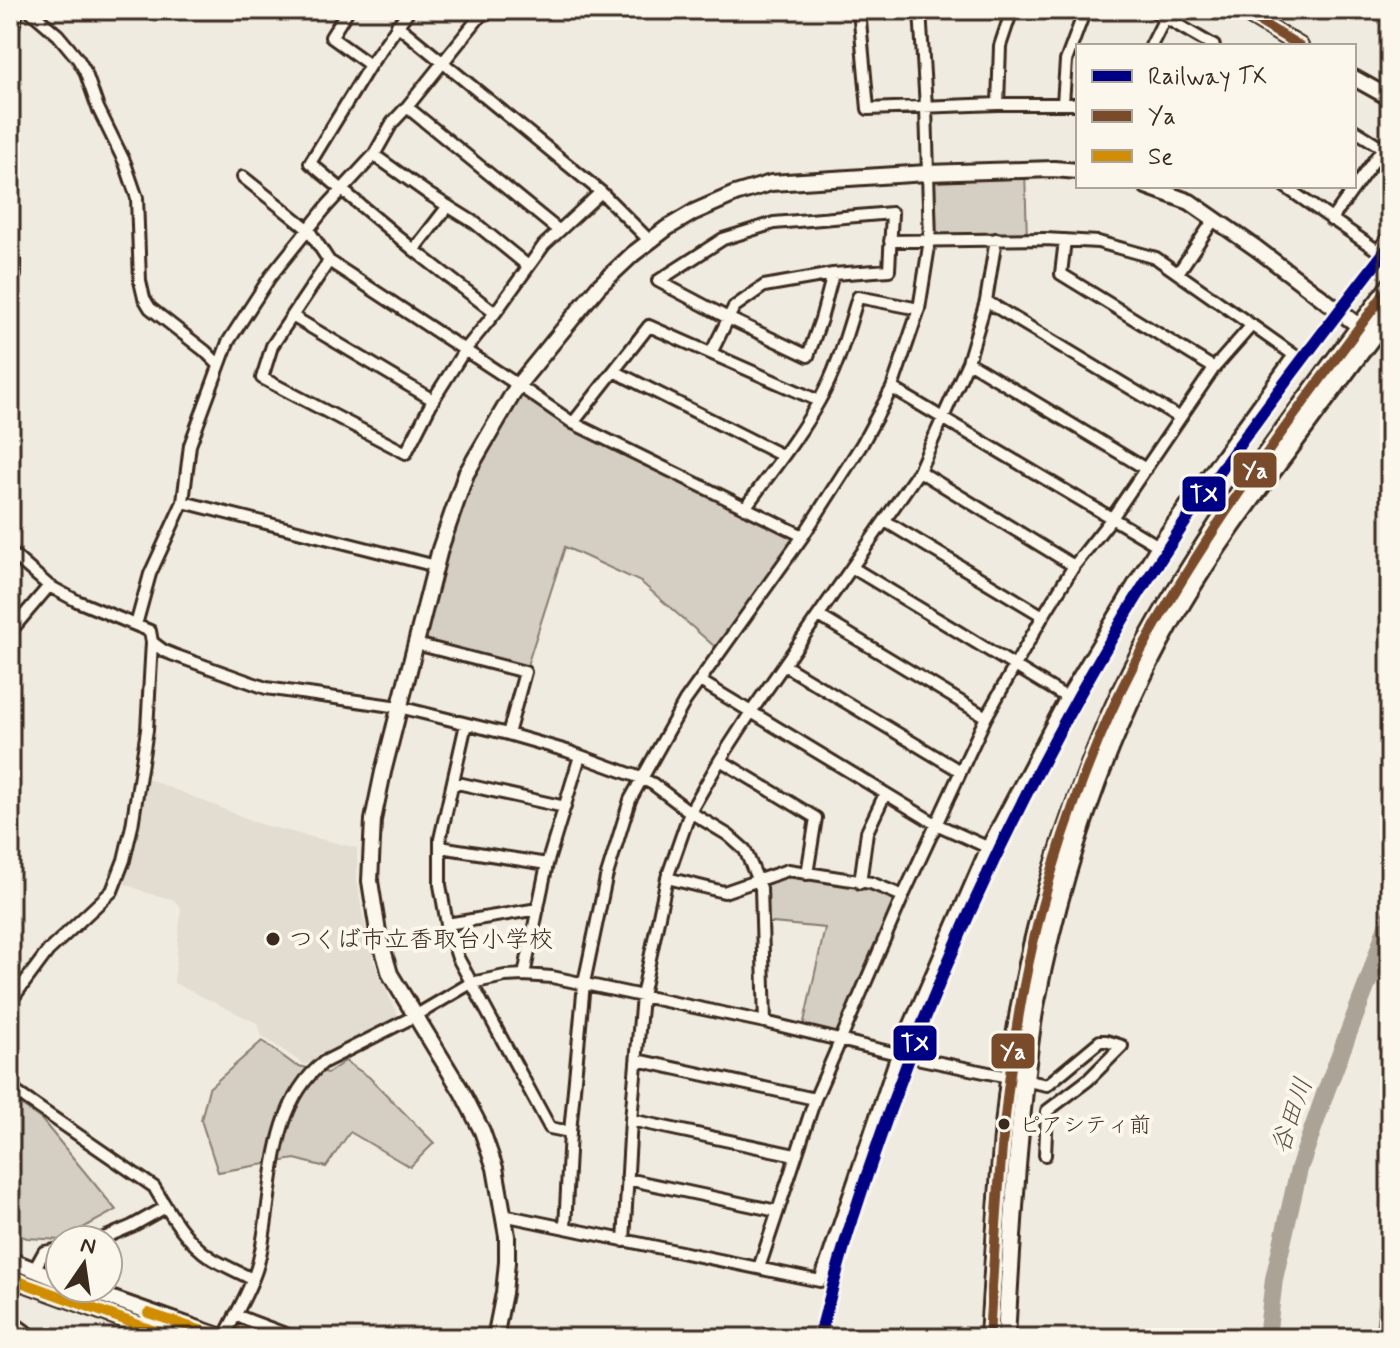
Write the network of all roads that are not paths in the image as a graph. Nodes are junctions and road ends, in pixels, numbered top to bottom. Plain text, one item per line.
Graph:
1 (18, 10) edge
2 (29, 10) edge
3 (348, 10) edge
4 (409, 10) edge
5 (485, 10) edge
6 (859, 10) edge
7 (920, 10) edge
8 (999, 10) edge
9 (1085, 10) edge
10 (1152, 10) edge
11 (1240, 10) edge
12 (1012, 12) edge
13 (1167, 14) edge
14 (397, 25) junction
15 (10, 36) edge
16 (1152, 44) edge
17 (1211, 44) edge
18 (1297, 44) edge
19 (442, 61) junction
20 (370, 65) junction
21 (1356, 79) edge
22 (1390, 98) edge
23 (1063, 103) junction
24 (998, 104) junction
25 (1076, 104) edge
26 (407, 107) junction
27 (926, 107) junction
28 (1356, 131) edge
29 (1386, 150) edge
30 (374, 155) junction
31 (1076, 171) edge
32 (927, 173) junction
33 (243, 177) dead end
34 (1152, 188) edge
35 (1287, 188) edge
36 (344, 190) junction
37 (601, 192) junction
38 (448, 206) junction
39 (1215, 218) junction
40 (1331, 220) junction
41 (308, 229) junction
42 (558, 230) junction
43 (1390, 234) edge
44 (996, 239) junction
45 (930, 240) junction
46 (1065, 240) junction
47 (650, 241) junction
48 (890, 241) junction
49 (414, 250) junction
50 (10, 260) edge
51 (329, 261) junction
52 (528, 266) junction
53 (1178, 273) junction
54 (833, 274) junction
55 (10, 281) edge
56 (1390, 286) edge
57 (986, 301) junction
58 (919, 309) junction
59 (495, 313) junction
60 (1390, 313) edge
61 (292, 316) junction
62 (728, 318) junction
63 (1252, 325) junction
64 (1366, 331) junction
65 (464, 351) junction
66 (711, 353) junction
67 (968, 362) junction
68 (219, 365) junction
69 (1214, 368) junction
70 (614, 371) junction
71 (518, 385) junction
72 (892, 388) junction
73 (433, 400) junction
74 (819, 401) junction
75 (944, 417) junction
76 (1180, 418) junction
77 (573, 423) junction
78 (783, 456) junction
79 (1146, 469) junction
80 (919, 471) junction
81 (183, 502) junction
82 (745, 508) junction
83 (1112, 518) junction
84 (885, 521) junction
85 (803, 536) junction
86 (1157, 545) junction
87 (10, 552) edge
88 (436, 566) junction
89 (1074, 566) junction
90 (853, 568) junction
91 (49, 586) junction
92 (819, 616) junction
93 (1043, 616) junction
94 (136, 625) junction
95 (10, 632) edge
96 (152, 642) junction
97 (416, 644) junction
98 (784, 665) junction
99 (1014, 668) junction
100 (700, 681) junction
101 (1066, 697) junction
102 (399, 707) junction
103 (751, 712) junction
104 (986, 717) junction
105 (466, 724) junction
106 (508, 734) junction
107 (580, 756) junction
108 (720, 760) junction
109 (960, 771) junction
110 (641, 778) junction
111 (453, 782) junction
112 (885, 794) junction
113 (565, 807) junction
114 (690, 812) junction
115 (936, 824) junction
116 (440, 847) junction
117 (987, 847) junction
118 (547, 864) junction
119 (807, 874) junction
120 (667, 878) junction
121 (758, 879) junction
122 (860, 883) junction
123 (903, 896) junction
124 (538, 909) junction
125 (447, 924) junction
126 (524, 975) junction
127 (471, 983) junction
128 (584, 983) junction
129 (642, 996) junction
130 (10, 1002) edge
131 (415, 1016) junction
132 (765, 1022) junction
133 (841, 1040) junction
134 (897, 1054) junction
135 (637, 1060) junction
136 (1017, 1079) junction
137 (10, 1088) edge
138 (815, 1099) junction
139 (631, 1120) junction
140 (570, 1132) junction
141 (795, 1155) junction
142 (1045, 1155) dead end
143 (627, 1179) junction
144 (166, 1207) junction
145 (777, 1211) junction
146 (503, 1215) junction
147 (565, 1228) junction
148 (124, 1229) edge
149 (624, 1241) junction
150 (44, 1252) edge
151 (10, 1260) edge
152 (759, 1268) junction
153 (34, 1270) junction
154 (44, 1274) edge
155 (10, 1278) edge
156 (252, 1279) junction
157 (124, 1303) edge
158 (235, 1315) junction
159 (10, 1320) edge
160 (35, 1338) edge
161 (174, 1338) edge
162 (224, 1338) edge
163 (296, 1338) edge
164 (495, 1338) edge
165 (989, 1338) edge
166 (1006, 1338) edge

1 - 15 street
2 - 68 street
3 - 20 street
4 - 14 street
5 - 19 street
6 - 27 street
7 - 27 street
8 - 12 street
9 - 23 street
10 - 13 street
11 - 18 street
12 - 24 street
13 - 16 street
13 - 17 street
14 - 19 street
14 - 20 street
19 - 26 street
19 - 37 street
20 - 36 street
21 - 22 street
23 - 24 street
23 - 25 street
24 - 27 street
26 - 30 street
26 - 42 street
27 - 32 street
28 - 29 street
29 - 40 street
30 - 36 street
30 - 38 street
31 - 32 street
32 - 45 street
32 - 47 street
33 - 41 street
34 - 39 street
35 - 40 street
36 - 41 street
36 - 49 street
37 - 42 street
37 - 47 street
38 - 49 street
38 - 52 street
39 - 53 street
39 - 64 street
40 - 43 street
41 - 51 street
41 - 68 street
42 - 52 street
44 - 45 street
44 - 46 street
44 - 57 street
45 - 48 street
45 - 58 street
46 - 53 street
46 - 69 street
47 - 71 street
48 - 54 street
48 - 62 street
49 - 59 street
50 - 55 street
51 - 61 street
51 - 65 street
52 - 59 street
53 - 63 street
54 - 62 street
54 - 62 street
56 - 64 main road
57 - 67 street
57 - 76 street
58 - 72 street
58 - 74 street
59 - 65 street
60 - 64 main road
61 - 73 street
61 - 73 street
62 - 66 street
63 - 69 street
63 - 86 street
64 - 136 main road
65 - 71 street
65 - 73 street
66 - 70 street
66 - 74 street
67 - 75 street
67 - 79 street
68 - 81 street
69 - 76 street
70 - 77 street
70 - 78 street
71 - 77 street
71 - 88 street
72 - 75 street
72 - 85 street
74 - 78 street
75 - 80 street
75 - 83 street
76 - 79 street
77 - 82 street
78 - 82 street
79 - 83 street
80 - 84 street
80 - 89 street
81 - 88 street
81 - 94 street
82 - 85 street
83 - 86 street
83 - 89 street
84 - 90 street
84 - 93 street
85 - 100 street
86 - 101 street
87 - 91 street
88 - 97 street
89 - 93 street
90 - 92 street
90 - 99 street
91 - 94 street
91 - 95 street
92 - 98 street
92 - 104 street
93 - 99 street
94 - 96 street
96 - 102 street
96 - 130 street
97 - 102 street
97 - 106 street
98 - 103 street
98 - 109 street
99 - 101 street
99 - 104 street
100 - 103 street
100 - 110 street
101 - 117 street
102 - 105 street
102 - 131 street
103 - 108 street
103 - 112 street
104 - 109 street
105 - 106 street
105 - 111 street
106 - 107 street
107 - 110 street
107 - 113 street
108 - 114 street
108 - 119 street
109 - 115 street
110 - 114 street
110 - 128 street
111 - 113 street
111 - 116 street
112 - 115 street
112 - 122 street
113 - 118 street
114 - 120 street
114 - 121 street
115 - 117 street
115 - 123 street
116 - 118 street
116 - 125 street
117 - 134 street
118 - 124 street
119 - 121 street
119 - 122 street
120 - 121 street
120 - 129 street
121 - 132 street
122 - 123 street
123 - 133 street
124 - 125 street
124 - 126 street
125 - 127 street
126 - 127 street
126 - 128 street
127 - 131 street
127 - 140 street
128 - 129 street
128 - 140 street
129 - 132 street
129 - 135 street
131 - 146 street
131 - 156 street
132 - 133 street
133 - 134 street
133 - 138 street
134 - 136 street
134 - 152 street
135 - 138 street
135 - 139 street
136 - 142 street
136 - 165 main road
136 - 166 main road
137 - 144 street
138 - 141 street
139 - 141 street
139 - 143 street
140 - 147 street
141 - 145 street
143 - 145 street
143 - 149 street
144 - 148 street
144 - 156 street
145 - 152 street
146 - 147 street
146 - 164 street
147 - 149 street
149 - 152 street
150 - 153 street
151 - 153 street
153 - 154 street
155 - 161 street
156 - 158 street
157 - 162 street
158 - 162 street
158 - 163 street
159 - 160 street

